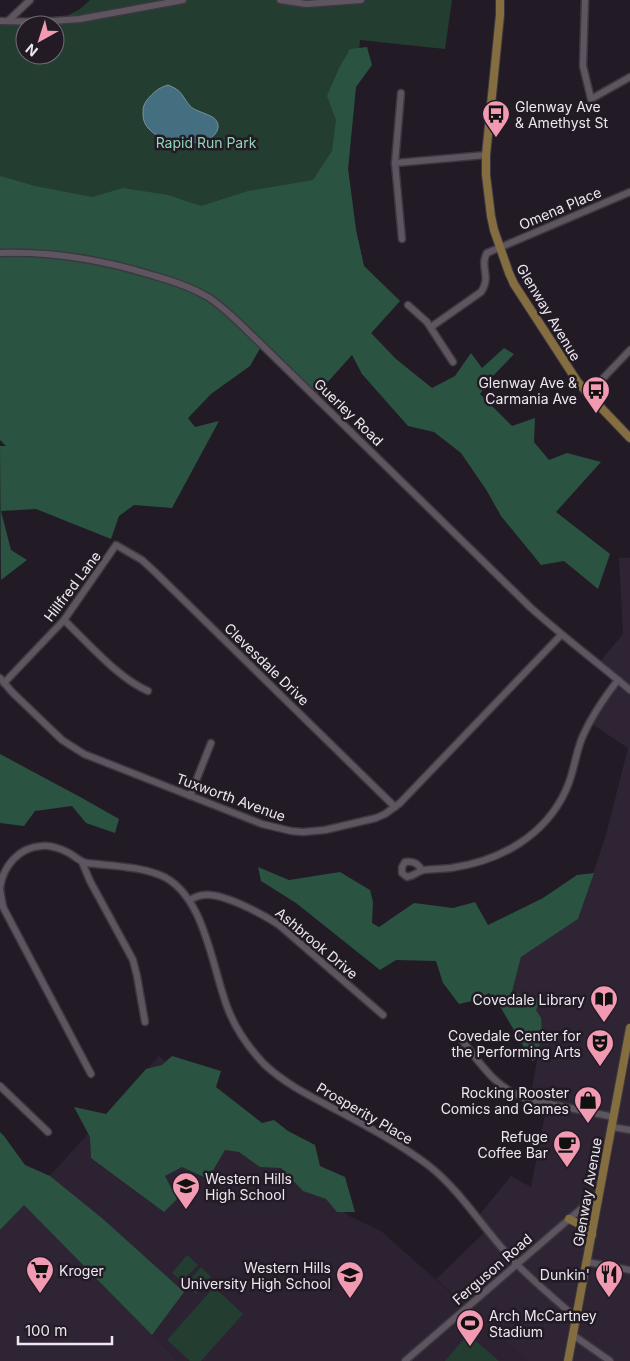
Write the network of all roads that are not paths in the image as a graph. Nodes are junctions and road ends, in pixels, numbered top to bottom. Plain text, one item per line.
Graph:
1 (30, 0) edge
2 (183, 0) edge
3 (280, 0) edge
4 (361, 0) edge
5 (500, 0) edge
6 (585, 0) edge
7 (0, 21) edge
8 (8, 21) junction
9 (630, 77) edge
10 (401, 92) dead end
11 (486, 155) junction
12 (395, 163) junction
13 (630, 192) edge
14 (402, 239) dead end
15 (500, 247) junction
16 (0, 253) edge
17 (408, 305) dead end
18 (431, 327) junction
19 (630, 350) edge
20 (453, 362) dead end
21 (588, 394) junction
22 (630, 438) edge
23 (116, 545) joint
24 (64, 620) junction
25 (561, 635) junction
26 (2, 680) edge
27 (618, 680) junction
28 (630, 690) edge
29 (148, 691) dead end
30 (211, 743) dead end
31 (190, 796) junction
32 (395, 807) junction
33 (82, 862) junction
34 (422, 870) dead end
35 (0, 889) edge
36 (189, 900) junction
37 (1, 907) edge
38 (383, 1015) dead end
39 (145, 1022) dead end
40 (630, 1028) edge
41 (457, 1034) dead end
42 (91, 1074) dead end
43 (0, 1086) edge
44 (614, 1117) junction
45 (612, 1127) junction
46 (630, 1130) edge
47 (48, 1132) dead end
48 (598, 1198) junction
49 (569, 1219) junction
50 (592, 1235) junction
51 (587, 1262) junction
52 (517, 1264) junction
53 (630, 1270) edge
54 (576, 1318) junction
55 (573, 1335) junction
56 (405, 1361) edge
57 (568, 1361) edge
58 (610, 1361) edge

1 - 8 street
2 - 8 street
3 - 4 street
5 - 11 main road, Glenway Avenue
6 - 9 street
7 - 8 street
10 - 12 street
11 - 12 street
11 - 15 main road, Glenway Avenue
12 - 14 street
13 - 15 street, Omena Place
15 - 18 street
15 - 21 main road, Glenway Avenue
16 - 25 street, Guerley Road
17 - 18 street
18 - 20 street
19 - 21 street
21 - 22 main road, Glenway Avenue
23 - 24 street, Hillfred Lane
23 - 32 street, Clevesdale Drive
24 - 26 street, Hillfred Lane
24 - 29 street
25 - 27 street, Guerley Road
25 - 32 street, Tuxworth Avenue
26 - 31 street, Tuxworth Avenue
27 - 28 street, Guerley Road
27 - 34 street
30 - 31 street
31 - 32 street, Tuxworth Avenue
33 - 35 street
33 - 36 street
33 - 39 street
35 - 37 street
36 - 38 street, Ashbrook Drive
36 - 52 street, Prosperity Place
37 - 42 street
40 - 44 main road, Glenway Avenue
41 - 44 street
43 - 47 street
44 - 45 main road, Glenway Avenue
45 - 46 street
45 - 48 main road, Glenway Avenue
48 - 49 street, Ferguson Road
48 - 50 main road, Glenway Avenue
49 - 50 main road
49 - 52 street, Ferguson Road
50 - 51 main road, Glenway Avenue
51 - 53 street
51 - 54 main road, Glenway Avenue
52 - 54 street, Prosperity Place
52 - 56 street, Ferguson Road
54 - 55 main road, Glenway Avenue
55 - 57 main road, Glenway Avenue
55 - 58 street

